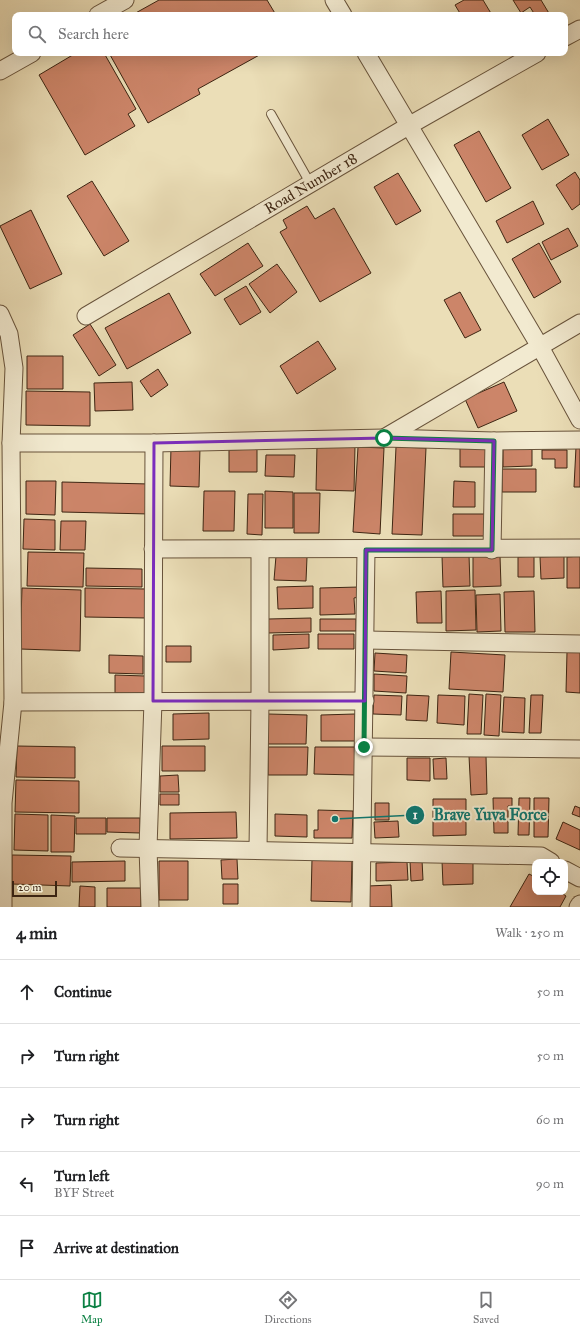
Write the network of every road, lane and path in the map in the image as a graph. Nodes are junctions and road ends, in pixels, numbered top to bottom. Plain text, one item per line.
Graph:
1 (125, 0) edge
2 (334, 0) edge
3 (103, 12) edge
4 (341, 12) edge
5 (580, 29) edge
6 (568, 35) edge
7 (27, 56) edge
8 (368, 56) edge
9 (532, 56) edge
10 (0, 71) edge
11 (272, 114) dead end
12 (410, 125) junction
13 (310, 183) junction
14 (0, 314) edge
15 (86, 316) dead end
16 (580, 323) edge
17 (539, 345) junction
18 (7, 367) edge
19 (580, 420) edge
20 (384, 438) junction
21 (580, 440) edge
22 (494, 441) junction
23 (11, 443) junction
24 (154, 443) junction
25 (580, 548) edge
26 (153, 549) junction
27 (260, 549) junction
28 (366, 550) junction
29 (492, 550) junction
30 (366, 640) junction
31 (580, 644) edge
32 (153, 701) junction
33 (260, 701) junction
34 (365, 701) junction
35 (13, 702) junction
36 (364, 747) junction
37 (580, 749) edge
38 (1, 803) edge
39 (120, 848) dead end
40 (148, 848) junction
41 (258, 850) junction
42 (360, 852) junction
43 (546, 859) edge
44 (568, 872) edge
45 (580, 878) edge
46 (580, 904) edge
47 (3, 907) edge
48 (150, 907) edge
49 (361, 907) edge
50 (578, 907) edge

1 - 3 street
2 - 4 street
5 - 6 street
7 - 10 street
8 - 12 street
9 - 12 street, Road Number 18
11 - 13 lane
12 - 13 street, Road Number 18
12 - 17 street
13 - 15 street, Road Number 18
14 - 18 street
16 - 17 street
17 - 19 street
17 - 20 street
18 - 23 street
20 - 22 street
20 - 24 street
21 - 22 street
22 - 29 street
23 - 24 street
23 - 35 street
24 - 26 street
25 - 29 street
26 - 27 street
26 - 32 street
27 - 28 street
27 - 33 street
28 - 29 street
28 - 30 street
30 - 31 street
30 - 34 street
32 - 33 street
32 - 35 street
32 - 40 street
33 - 34 street
33 - 41 street
34 - 36 street
35 - 38 street
36 - 37 street
36 - 42 street
38 - 47 street
39 - 40 street
40 - 41 street
40 - 48 street
41 - 42 street
42 - 43 street
42 - 49 street
44 - 45 street
46 - 50 street

